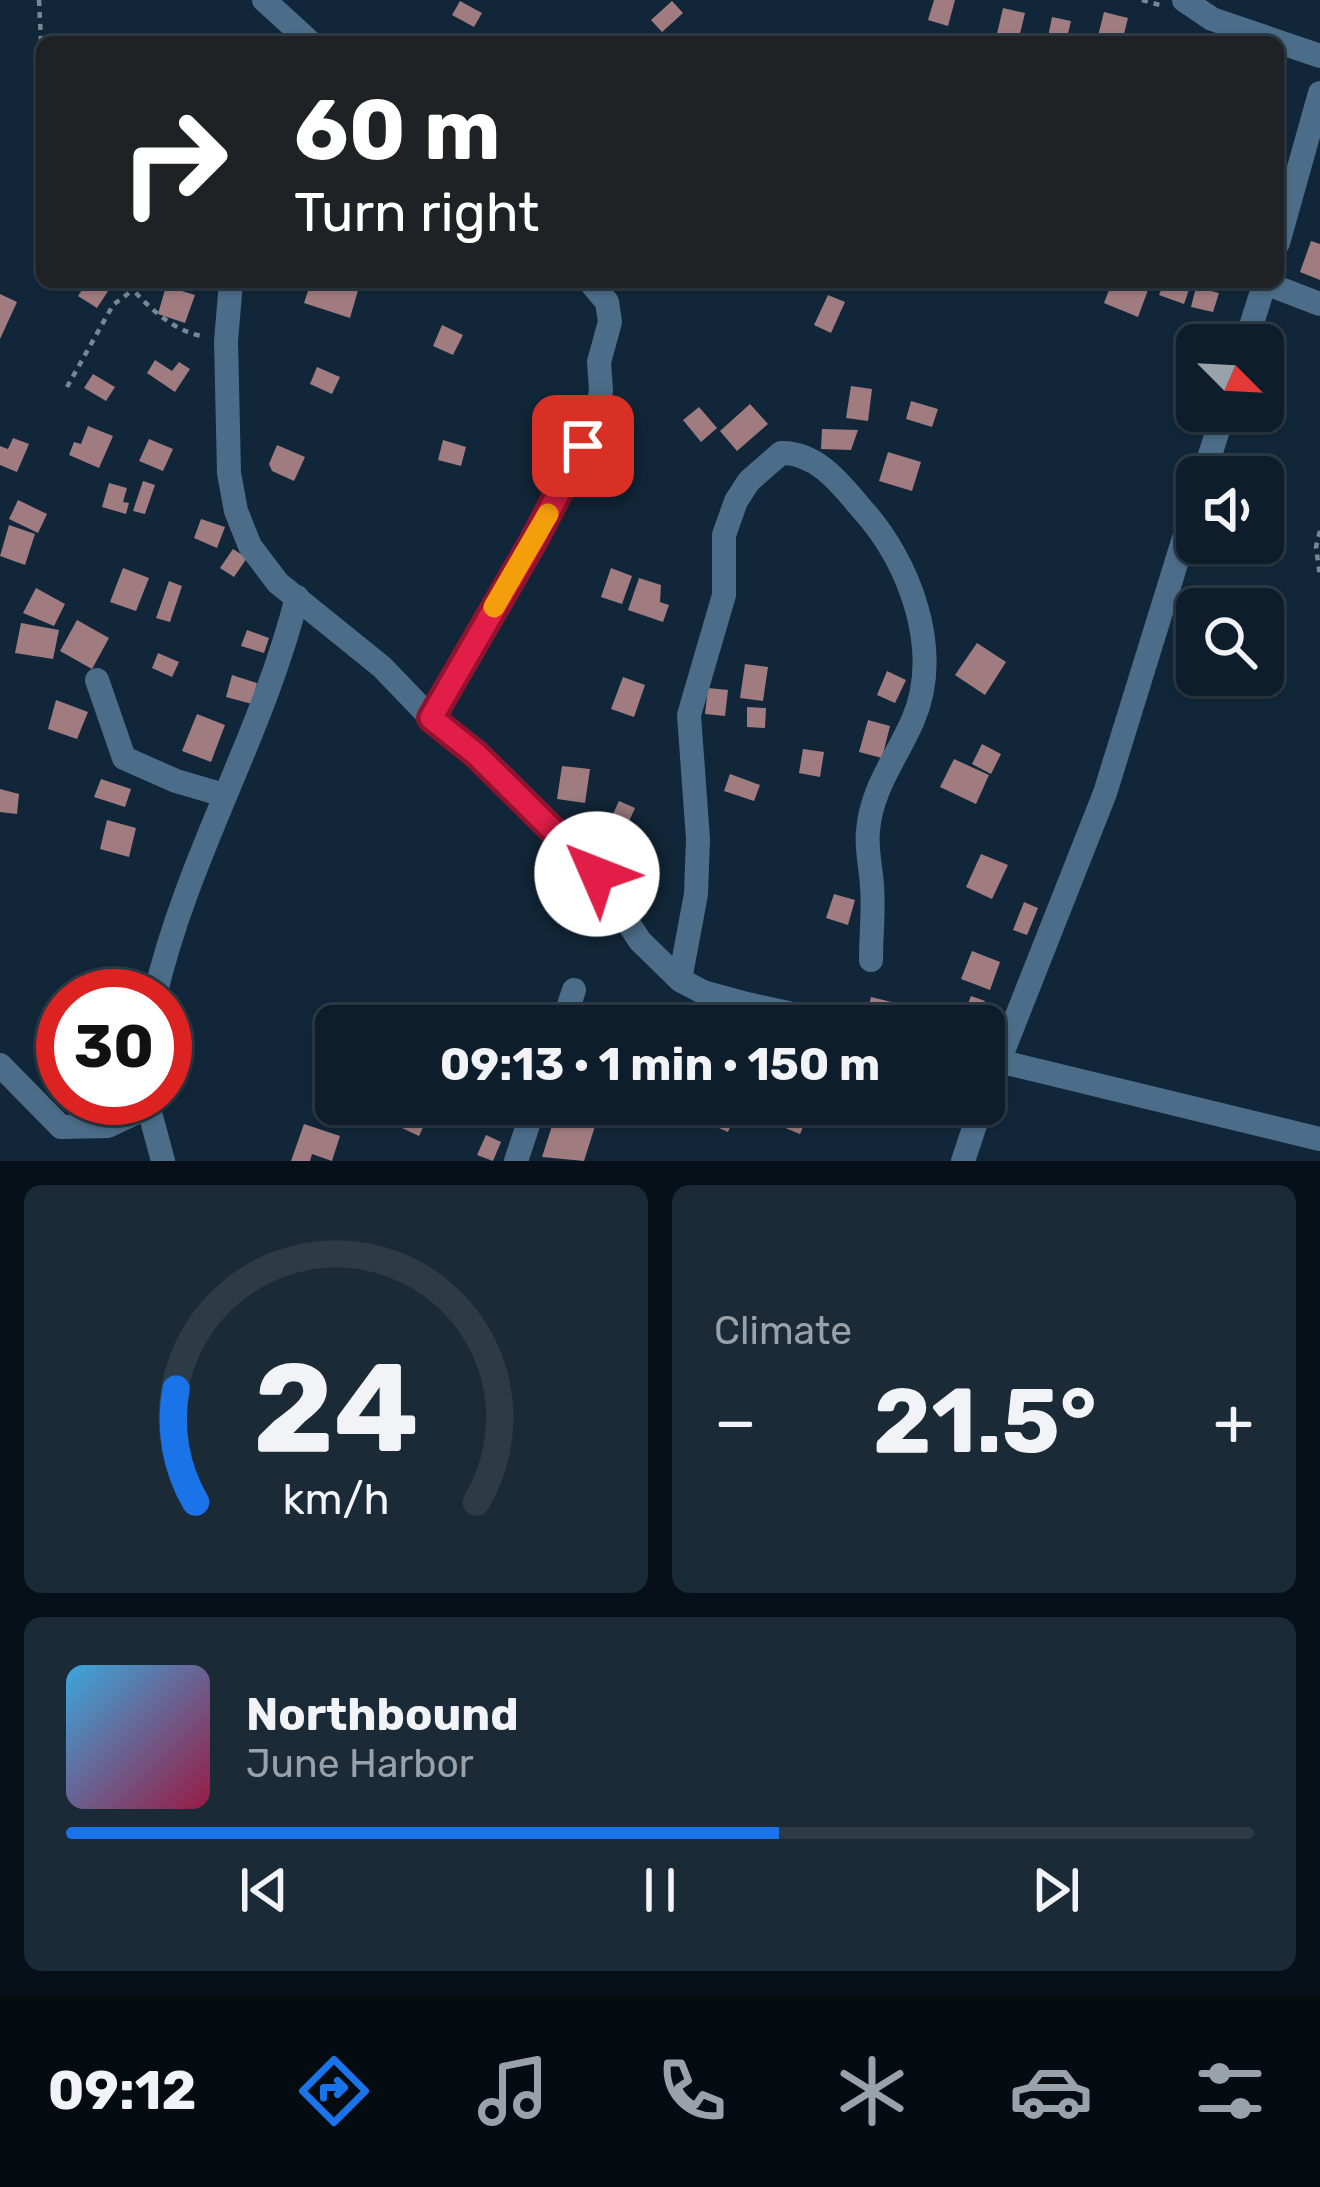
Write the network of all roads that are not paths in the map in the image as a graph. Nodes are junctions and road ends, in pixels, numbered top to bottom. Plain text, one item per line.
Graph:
1 (264, 0) edge
2 (1184, 0) edge
3 (303, 36) edge
4 (1262, 36) edge
5 (1284, 44) edge
6 (1320, 56) edge
7 (1320, 93) edge
8 (1284, 221) edge
9 (230, 288) edge
10 (595, 288) edge
11 (1263, 288) edge
12 (1278, 288) edge
13 (1320, 304) edge
14 (1252, 324) edge
15 (1176, 564) edge
16 (297, 597) junction
17 (97, 680) dead end
18 (431, 718) junction
19 (224, 795) junction
20 (871, 959) dead end
21 (163, 969) edge
22 (680, 980) junction
23 (574, 990) dead end
24 (569, 1005) edge
25 (752, 1005) edge
26 (1005, 1034) edge
27 (1005, 1063) edge
28 (0, 1065) edge
29 (36, 1102) edge
30 (59, 1125) edge
31 (110, 1125) edge
32 (153, 1125) edge
33 (528, 1125) edge
34 (975, 1125) edge
35 (1320, 1139) edge
36 (163, 1161) edge
37 (516, 1161) edge
38 (963, 1161) edge

1 - 3 street
2 - 4 street
5 - 6 street
7 - 8 street
9 - 16 street
10 - 18 street
11 - 14 street
12 - 13 street
15 - 26 street
16 - 18 street
16 - 19 street
17 - 19 street
18 - 22 street
19 - 21 street
20 - 22 street
22 - 25 street
23 - 24 street
27 - 35 street
28 - 29 street
30 - 31 street
32 - 36 street
33 - 37 street
34 - 38 street

